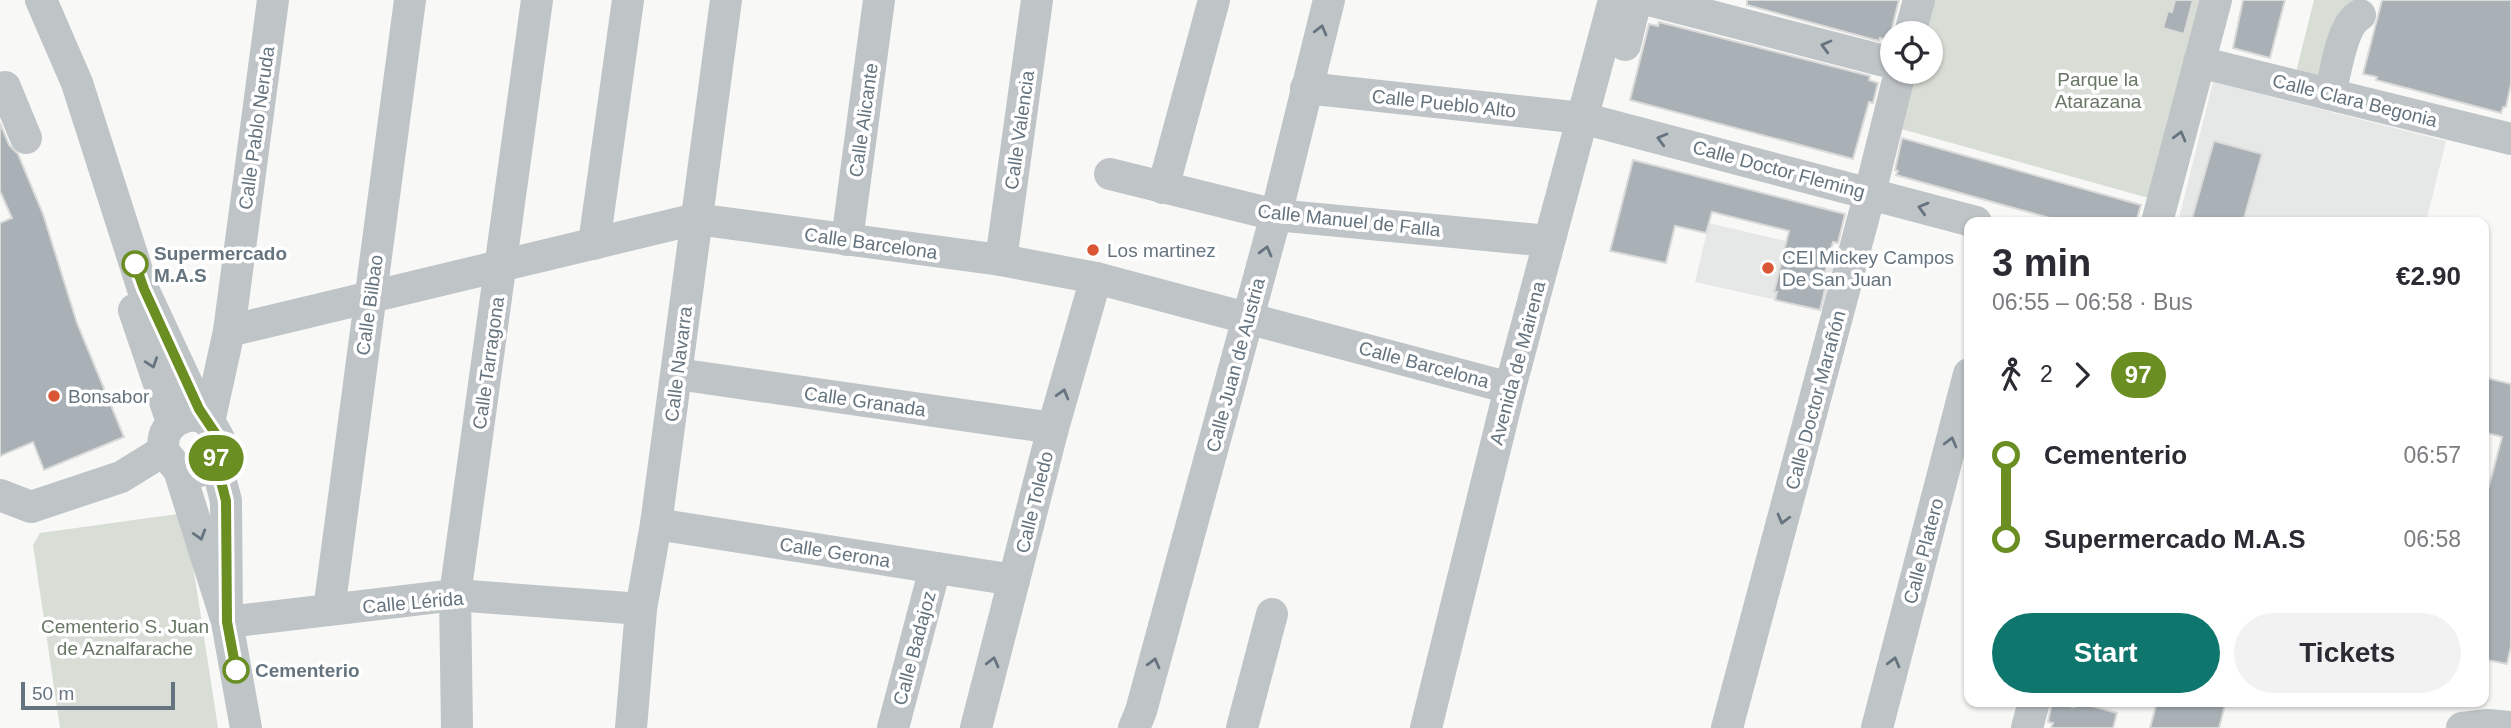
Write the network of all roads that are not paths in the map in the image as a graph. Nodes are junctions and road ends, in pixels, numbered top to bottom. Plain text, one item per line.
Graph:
1 (23, 0) edge
2 (41, 0) edge
3 (274, 0) edge
4 (410, 0) edge
5 (537, 0) edge
6 (628, 0) edge
7 (726, 0) edge
8 (879, 0) edge
9 (1037, 0) edge
10 (1214, 0) edge
11 (1329, 0) edge
12 (1614, 0) edge
13 (1636, 0) edge
14 (1649, 0) edge
15 (1919, 0) edge
16 (2216, 0) edge
17 (1743, 12) edge
18 (2360, 15) dead end
19 (1913, 21) edge
20 (1625, 45) dead end
21 (1880, 59) edge
22 (2200, 62) junction
23 (1897, 84) edge
24 (1306, 88) junction
25 (0, 89) edge
26 (2330, 94) junction
27 (1582, 118) junction
28 (26, 138) dead end
29 (2511, 139) edge
30 (1110, 174) dead end
31 (1163, 188) junction
32 (1870, 193) junction
33 (1276, 215) junction
34 (2158, 217) edge
35 (696, 219) junction
36 (1964, 219) edge
37 (847, 240) junction
38 (1549, 241) junction
39 (594, 244) junction
40 (1001, 260) junction
41 (501, 268) junction
42 (1096, 278) junction
43 (369, 298) junction
44 (1247, 317) junction
45 (229, 331) junction
46 (677, 374) junction
47 (1510, 388) junction
48 (1964, 393) edge
49 (206, 420) junction
50 (1053, 428) junction
51 (172, 448) junction
52 (215, 458) junction
53 (0, 495) edge
54 (656, 524) junction
55 (935, 568) junction
56 (1014, 580) junction
57 (455, 595) junction
58 (641, 609) junction
59 (328, 610) junction
60 (1272, 614) dead end
61 (227, 622) junction
62 (2033, 707) edge
63 (2511, 727) edge
64 (246, 728) edge
65 (457, 728) edge
66 (631, 728) edge
67 (893, 728) edge
68 (976, 728) edge
69 (1134, 728) edge
70 (1242, 728) edge
71 (1426, 728) edge
72 (1727, 728) edge
73 (1877, 728) edge
74 (2027, 728) edge
75 (2462, 728) edge

1 -> 51 street
2 - 49 street
3 - 45 street, Calle Pablo Neruda
4 - 43 street, Calle Bilbao
5 - 41 street, Calle Tarragona
6 - 39 street
7 - 35 street, Calle Navarra
8 - 37 street, Calle Alicante
9 - 40 street, Calle Valencia
10 - 31 street
24 -> 11 street, Calle Juan de Austria
12 - 27 street, Avenida de Mairena
13 - 20 street
14 - 17 street
15 - 19 street
16 - 22 street
21 -> 17 street
18 - 26 street
22 - 26 street, Calle Clara Begonia
34 -> 22 street
23 - 32 street, Calle Doctor Marañón
24 - 27 street, Calle Pueblo Alto
24 - 33 street, Calle Juan de Austria
25 - 28 street
26 - 29 street, Calle Clara Begonia
32 -> 27 street, Calle Doctor Fleming
27 - 38 street, Avenida de Mairena
30 - 31 street, Calle Manuel de Falla
31 - 33 street, Calle Manuel de Falla
36 -> 32 street, Calle Doctor Fleming
32 -> 72 street, Calle Doctor Marañón
33 - 38 street, Calle Manuel de Falla
44 -> 33 street, Calle Juan de Austria
35 - 37 street, Calle Barcelona
35 - 39 street, Calle Barcelona
35 - 46 street, Calle Navarra
37 - 40 street, Calle Barcelona
38 - 47 street, Avenida de Mairena
39 - 41 street, Calle Barcelona
40 - 42 street, Calle Barcelona
41 - 43 street, Calle Barcelona
41 - 57 street, Calle Tarragona
42 - 44 street, Calle Barcelona
50 -> 42 street, Calle Toledo
43 - 45 street, Calle Barcelona
43 - 59 street, Calle Bilbao
44 - 47 street, Calle Barcelona
69 -> 44 street, Calle Juan de Austria
45 - 49 street, Calle Pablo Neruda
46 - 50 street, Calle Granada
46 - 54 street, Calle Navarra
47 - 71 street, Avenida de Mairena
73 -> 48 street, Calle Platero
49 - 51 street
49 - 52 street
50 - 56 street, Calle Toledo
51 - 52 street
51 - 53 street
51 -> 61 street
52 - 61 street
54 - 55 street, Calle Gerona
54 - 58 street, Calle Navarra
55 - 56 street, Calle Gerona
55 - 67 street, Calle Badajoz
68 -> 56 street, Calle Toledo
57 - 58 street, Calle Lérida
57 - 59 street, Calle Lérida
57 - 65 street, Calle Tarragona
58 - 66 street, Calle Navarra
59 - 61 street, Calle Lérida
60 - 70 street
61 - 64 street
62 - 74 street
63 - 75 street

